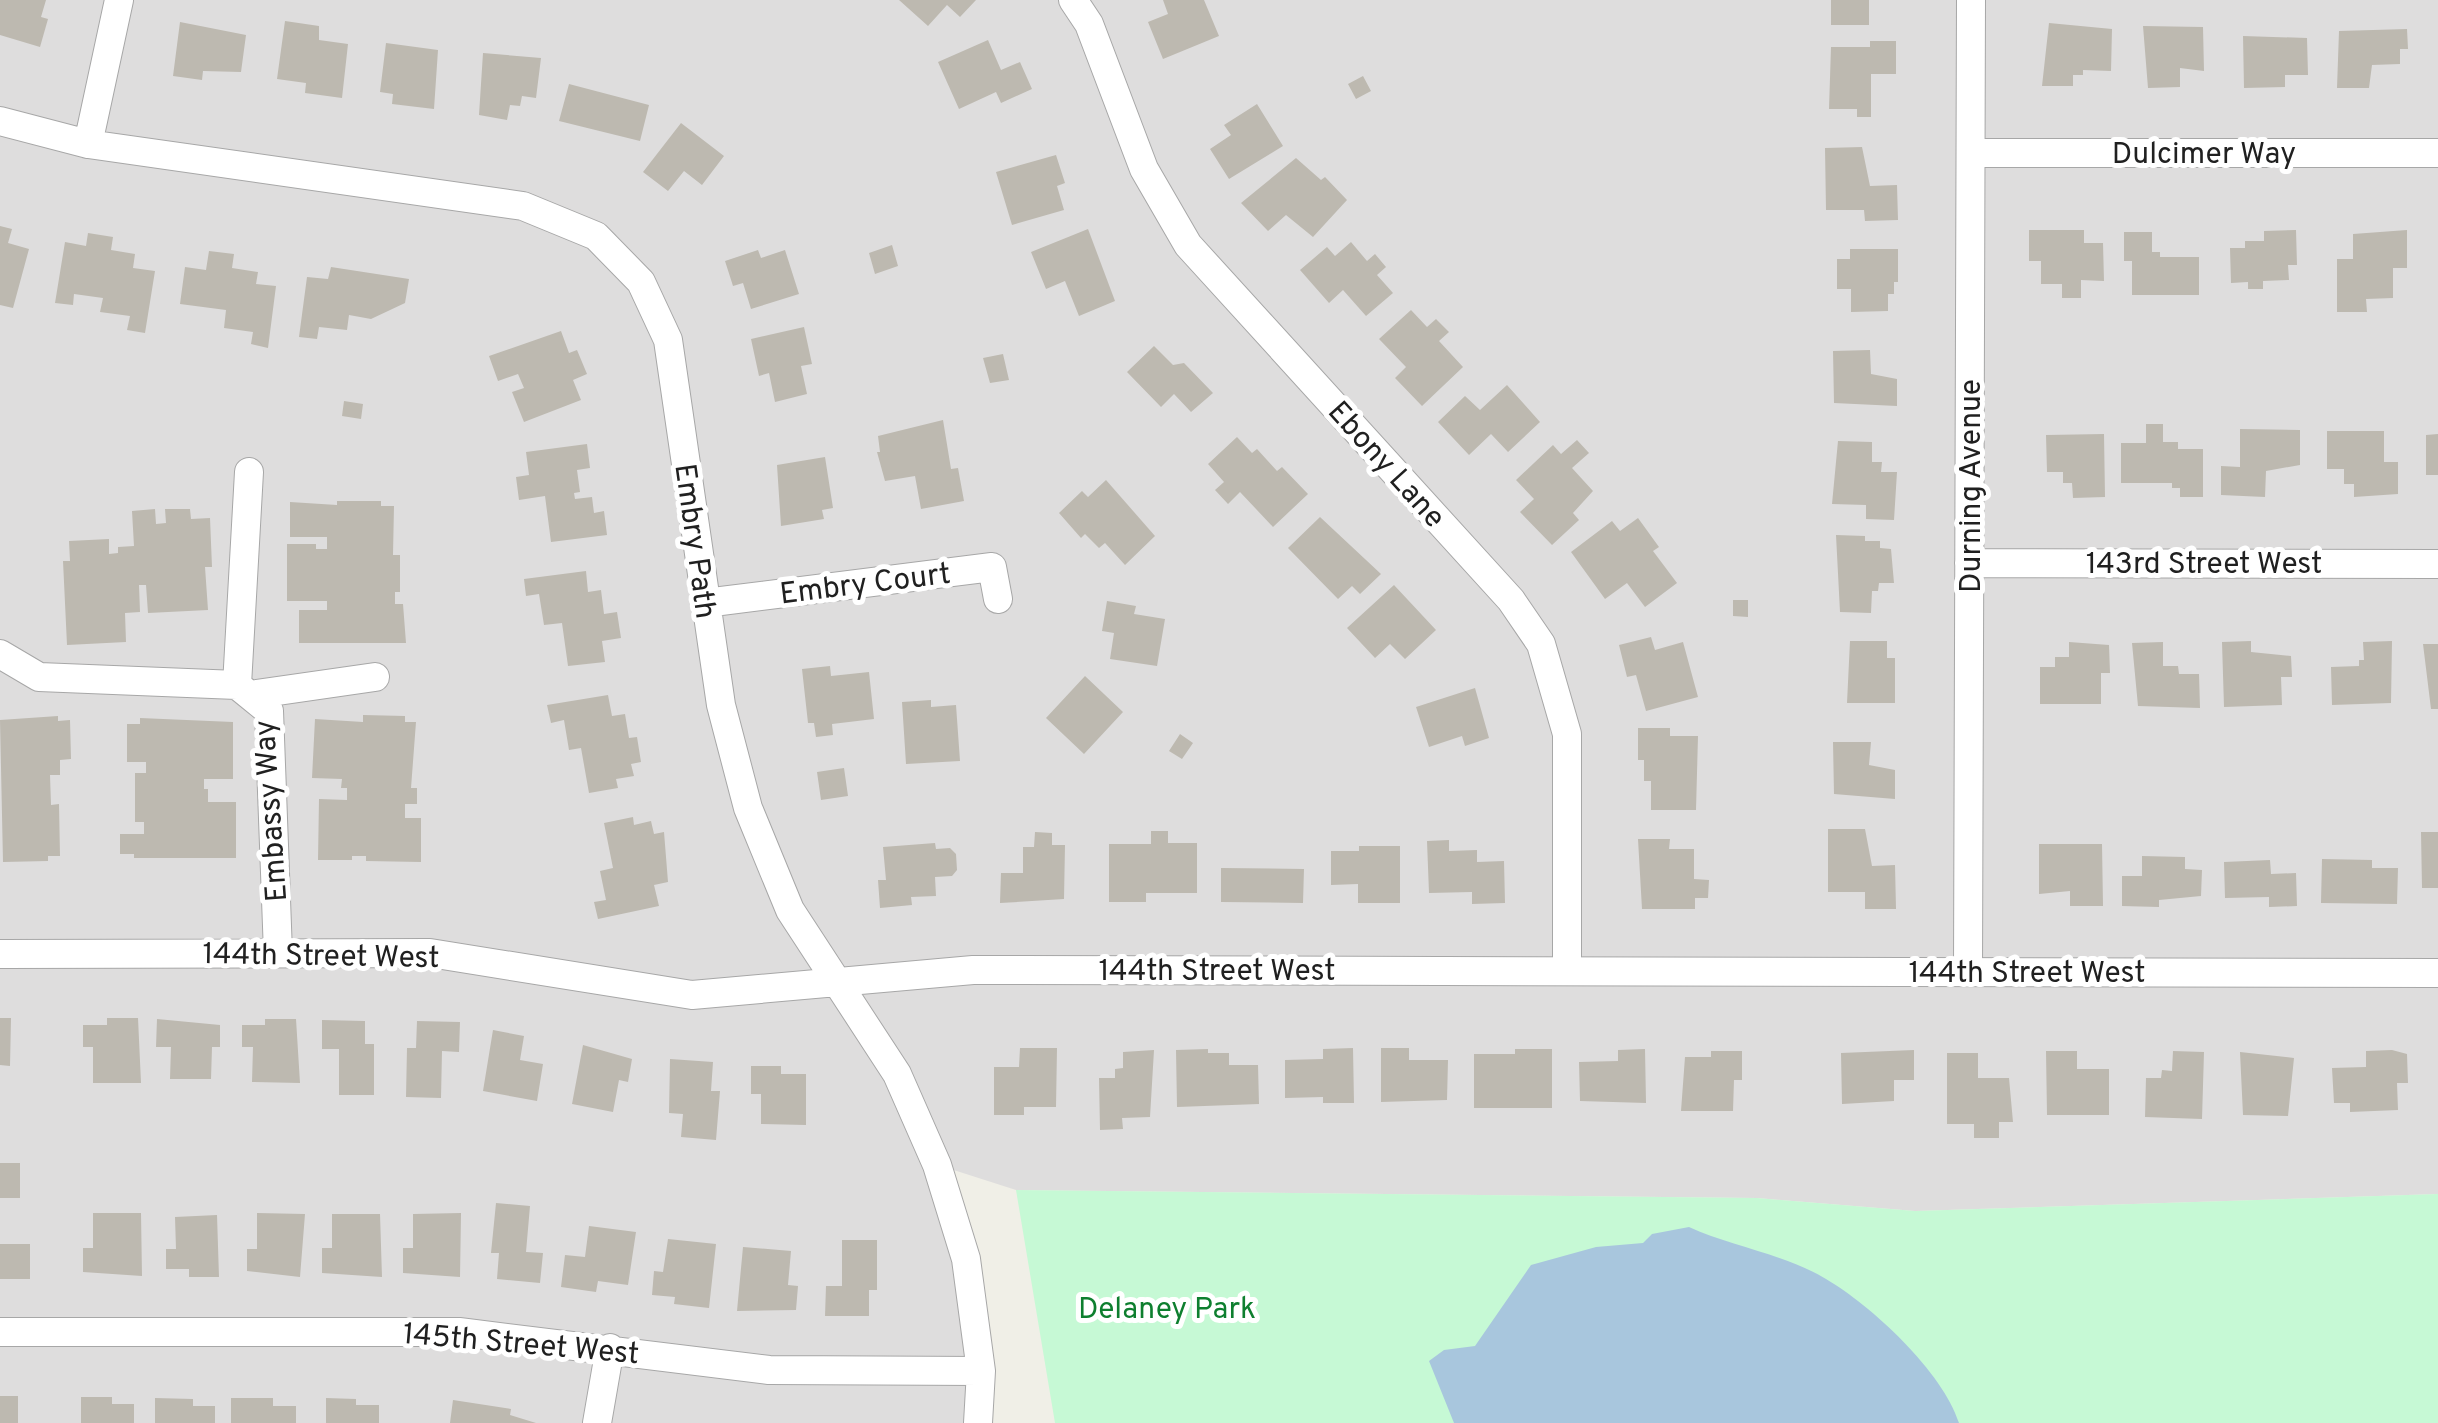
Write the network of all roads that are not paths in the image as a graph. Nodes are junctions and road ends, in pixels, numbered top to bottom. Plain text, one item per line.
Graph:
1 (119, 0) edge
2 (1073, 0) edge
3 (1971, 0) edge
4 (0, 121) edge
5 (88, 144) junction
6 (1971, 153) junction
7 (2438, 154) edge
8 (249, 472) dead end
9 (1970, 562) junction
10 (2438, 564) edge
11 (998, 599) dead end
12 (705, 603) junction
13 (0, 654) edge
14 (375, 677) dead end
15 (243, 690) junction
16 (278, 953) junction
17 (0, 954) edge
18 (1567, 970) junction
19 (1968, 972) junction
20 (2438, 973) edge
21 (839, 984) junction
22 (0, 1332) edge
23 (610, 1348) junction
24 (981, 1372) junction
25 (597, 1423) edge
26 (978, 1423) edge

1 - 5 street
2 - 18 street, Ebony Lane
3 - 6 street, Durning Avenue
4 - 5 street, Embry Path
5 - 12 street, Embry Path
6 - 7 street, Dulcimer Way
6 - 9 street, Durning Avenue
8 - 15 street
9 - 10 street, 143rd Street West
9 - 19 street, Durning Avenue
11 - 12 street, Embry Court
12 - 21 street, Embry Path
13 - 15 street, Embassy Way
14 - 15 street
15 - 16 street, Embassy Way
16 - 17 street, 144th Street West
16 - 21 street, 144th Street West
18 - 19 street, 144th Street West
18 - 21 street, 144th Street West
19 - 20 street, 144th Street West
21 - 24 street, Embry Path
22 - 23 street, 145th Street West
23 - 24 street, 145th Street West
23 - 25 street
24 - 26 street, Embry Path

